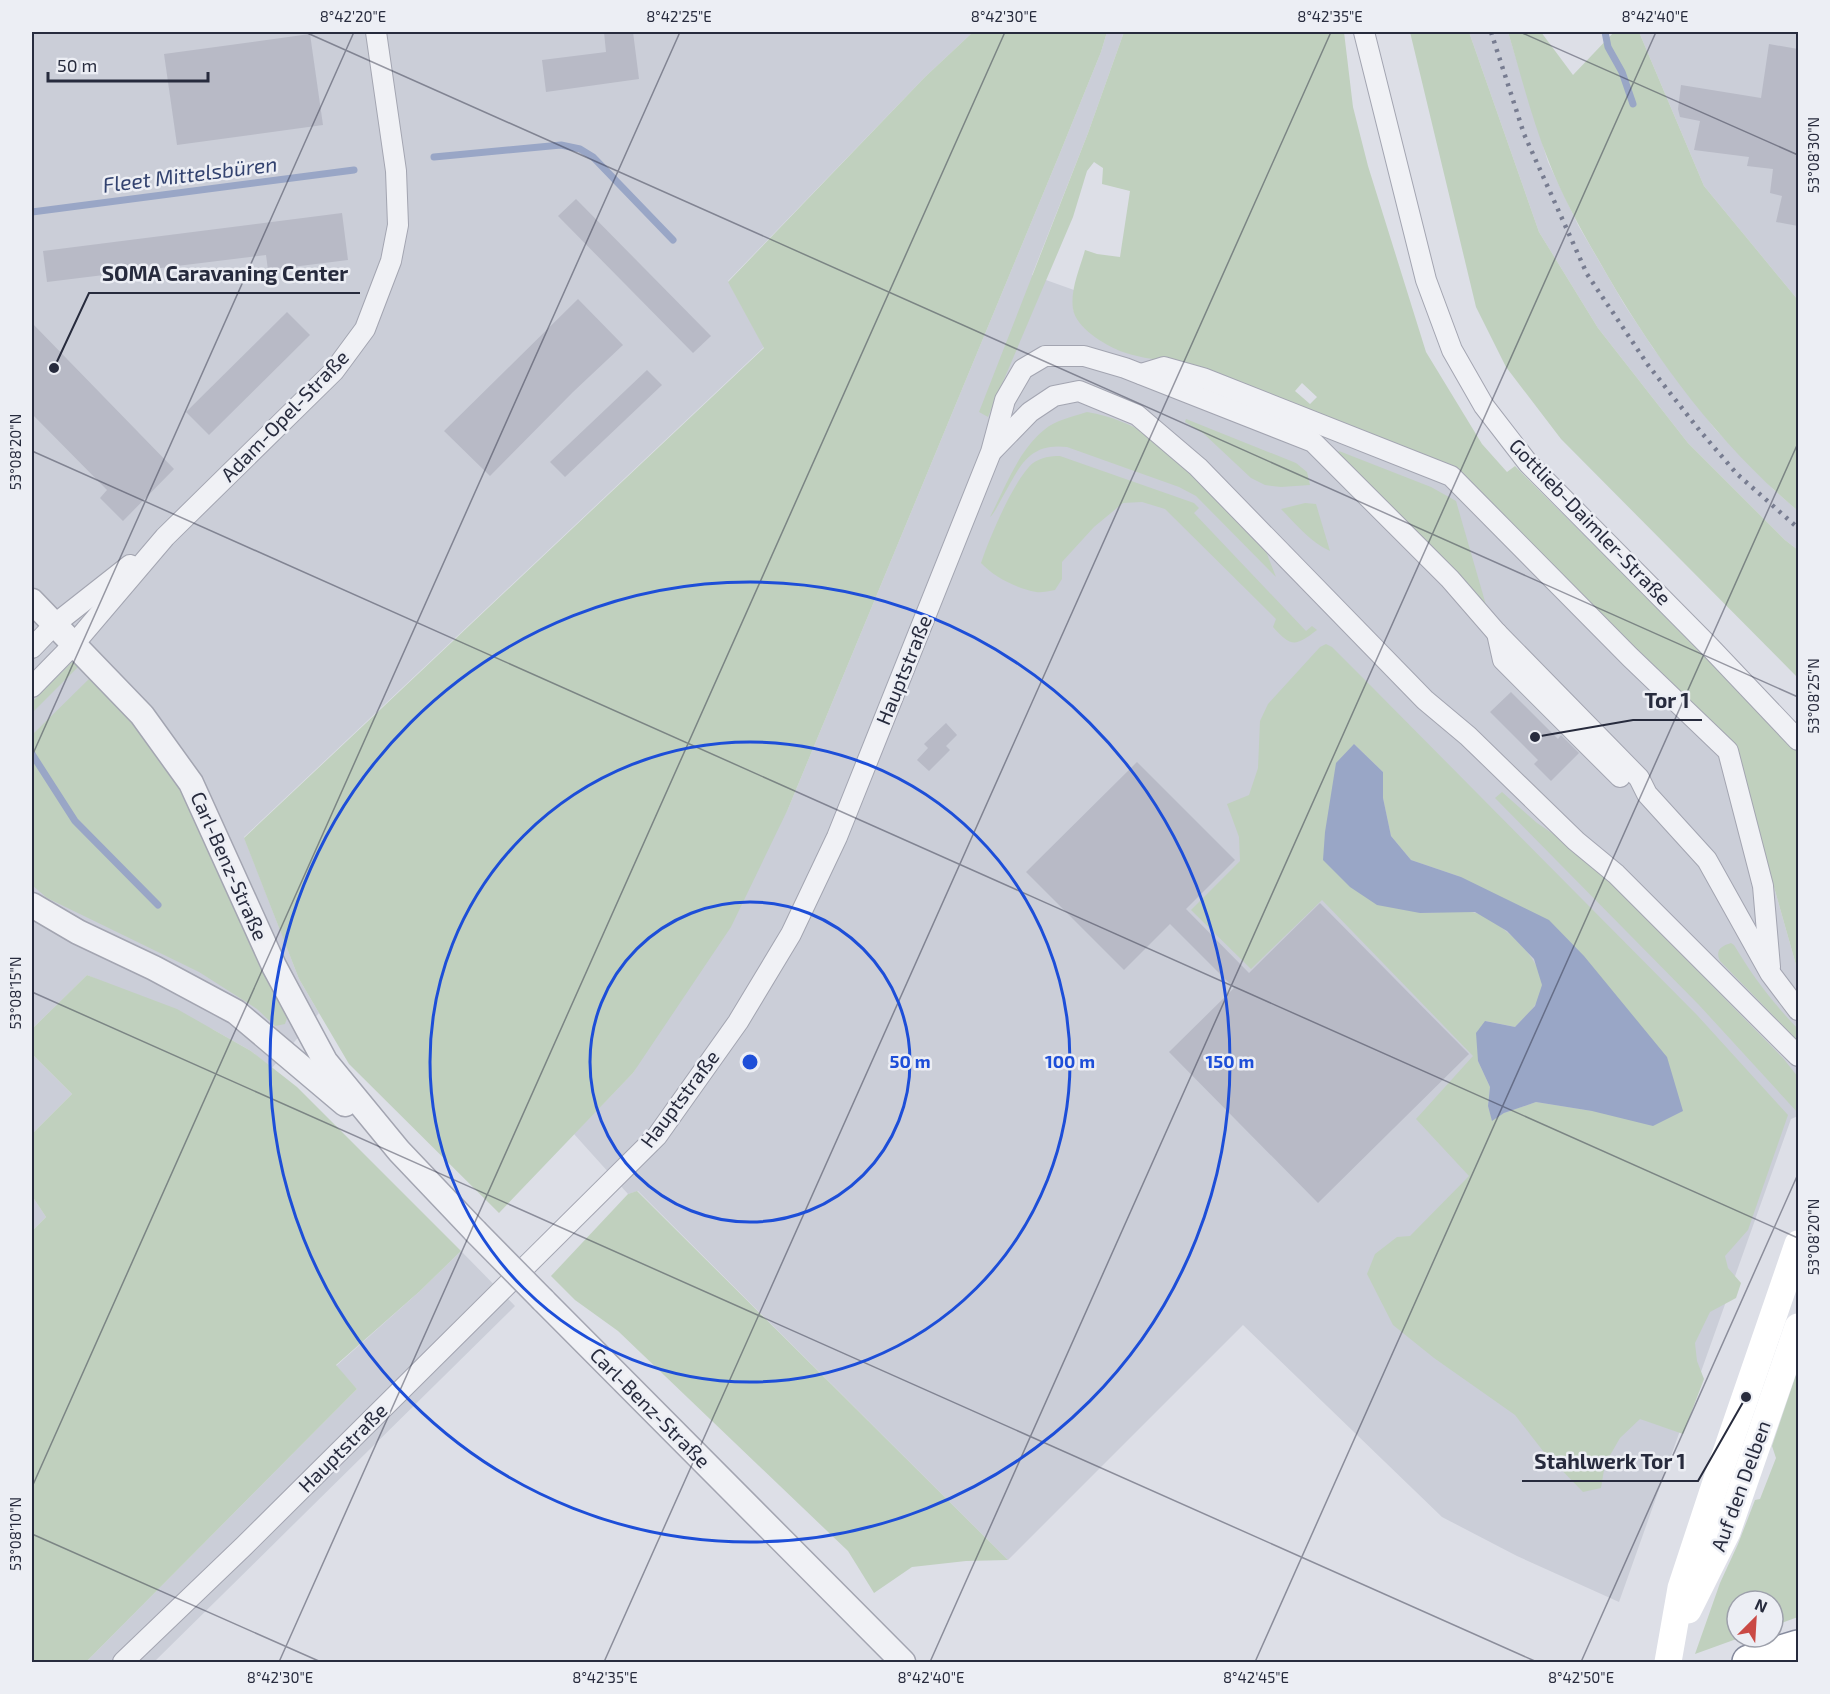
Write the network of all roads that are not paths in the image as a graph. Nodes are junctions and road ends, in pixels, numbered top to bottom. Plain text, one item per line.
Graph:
1 (376, 32) edge
2 (1364, 32) edge
3 (1141, 374) junction
4 (1346, 435) junction
5 (1313, 442) junction
6 (991, 452) junction
7 (165, 537) junction
8 (32, 601) edge
9 (55, 624) junction
10 (74, 644) junction
11 (32, 648) edge
12 (32, 687) edge
13 (1774, 712) junction
14 (1798, 729) edge
15 (1798, 740) edge
16 (32, 905) edge
17 (1770, 973) junction
18 (1798, 1010) edge
19 (1798, 1058) edge
20 (399, 1151) junction
21 (1798, 1244) edge
22 (1798, 1327) edge
23 (1798, 1647) edge
24 (1670, 1652) edge
25 (123, 1662) edge
26 (903, 1662) edge
27 (1749, 1662) edge

1 - 7 street, Adam-Opel-Straße
2 - 13 street, Gottlieb-Daimler-Straße
3 - 4 street
3 - 5 street, Hauptstraße
3 - 6 street, Hauptstraße
4 - 5 street
4 - 17 street
5 - 17 street
6 - 19 street
6 - 25 street, Hauptstraße
7 - 9 street, Adam-Opel-Straße
7 - 10 street, Adam-Opel-Straße
8 - 9 street, Carl-Benz-Straße
9 - 10 street, Carl-Benz-Straße
9 - 11 street, Adam-Opel-Straße
10 - 12 street, Adam-Opel-Straße
10 - 20 street, Carl-Benz-Straße
13 - 14 street, Gottlieb-Daimler-Straße
13 - 15 street, Gottlieb-Daimler-Straße
16 - 20 street, Carl-Benz-Straße
17 - 18 street
20 - 26 street, Carl-Benz-Straße, bridge
21 - 24 main road, Auf den Delben
22 - 24 main road, Auf den Delben
23 - 27 highway

